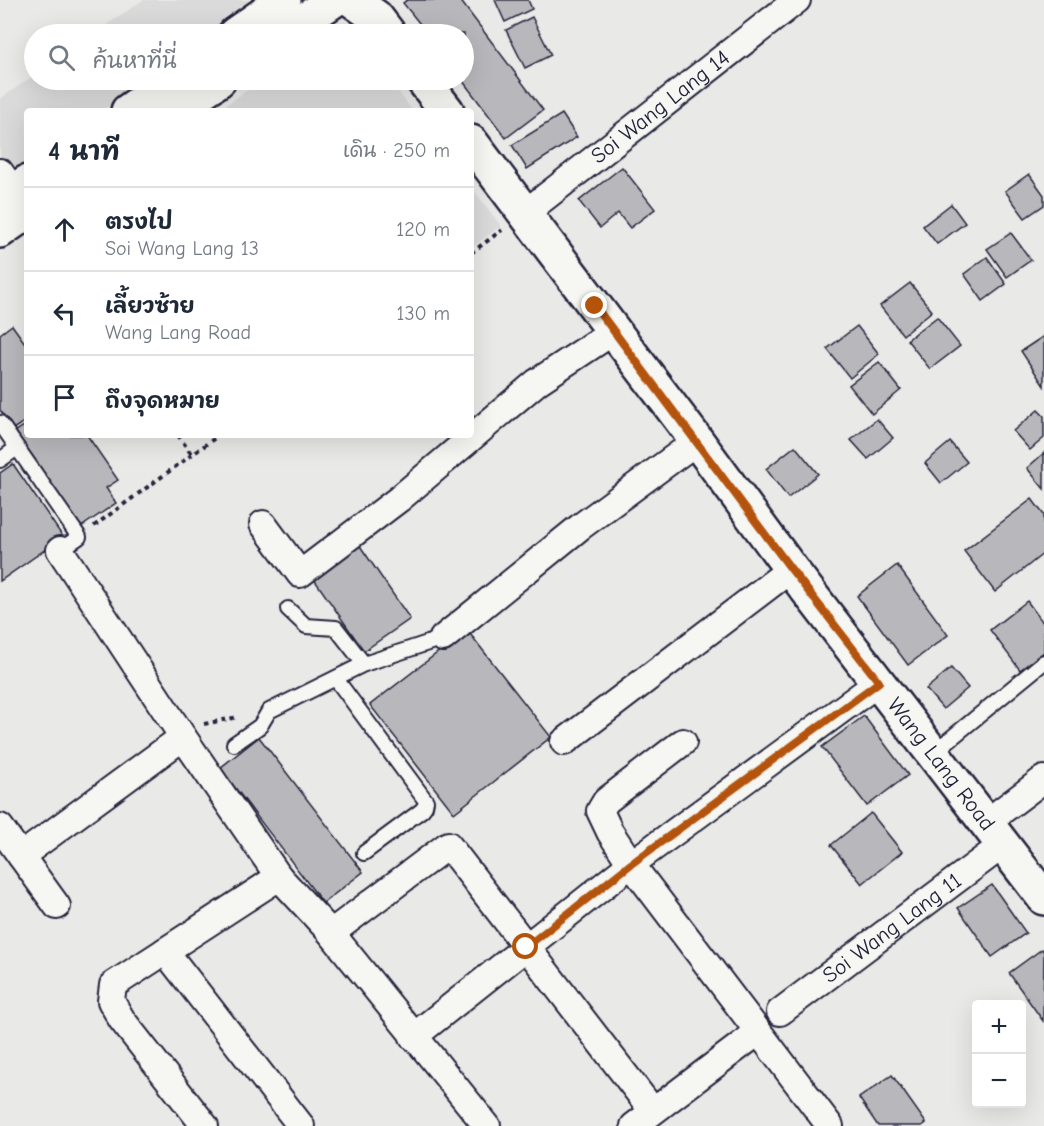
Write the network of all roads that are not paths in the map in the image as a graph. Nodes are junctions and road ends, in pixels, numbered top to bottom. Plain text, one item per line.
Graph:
1 (284, 0) edge
2 (334, 0) edge
3 (797, 0) edge
4 (250, 24) edge
5 (299, 24) edge
6 (158, 90) edge
7 (204, 90) edge
8 (431, 90) edge
9 (132, 108) edge
10 (177, 108) edge
11 (445, 108) edge
12 (474, 147) edge
13 (14, 192) edge
14 (516, 220) junction
15 (0, 231) edge
16 (614, 331) junction
17 (0, 423) edge
18 (474, 435) edge
19 (471, 438) edge
20 (697, 441) junction
21 (17, 448) junction
22 (0, 460) edge
23 (263, 524) dead end
24 (69, 544) joint
25 (791, 569) junction
26 (288, 609) dead end
27 (443, 638) joint
28 (1044, 662) edge
29 (364, 664) junction
30 (336, 679) junction
31 (879, 682) junction
32 (183, 737) junction
33 (683, 741) dead end
34 (564, 742) dead end
35 (234, 744) dead end
36 (933, 753) junction
37 (1044, 779) edge
38 (0, 827) edge
39 (995, 833) junction
40 (364, 853) dead end
41 (21, 856) junction
42 (631, 864) junction
43 (279, 877) junction
44 (1044, 898) edge
45 (57, 906) dead end
46 (331, 933) junction
47 (526, 947) junction
48 (165, 951) junction
49 (780, 1012) dead end
50 (758, 1032) junction
51 (413, 1037) junction
52 (644, 1119) edge
53 (205, 1126) edge
54 (301, 1126) edge
55 (487, 1126) edge
56 (830, 1126) edge

1 - 4 main road
2 - 5 main road
3 - 14 street, Soi Wang Lang 14
6 - 9 main road
7 - 10 main road
8 - 11 main road
12 - 14 main road, Wang Lang Road
13 - 15 main road
14 - 16 main road, Wang Lang Road
16 - 18 street
16 - 20 main road, Wang Lang Road
17 - 21 lane
19 - 23 street
20 - 25 main road, Wang Lang Road
20 - 27 street
21 - 22 lane
21 - 24 lane
24 - 32 street
25 - 31 main road, Wang Lang Road
25 - 34 street
26 - 29 lane
27 - 29 lane
28 - 36 lane
29 - 30 lane
30 - 35 lane
30 - 40 lane
31 - 36 main road, Wang Lang Road
31 - 42 street
32 - 41 street
32 - 43 street
33 - 42 street
36 - 39 main road, Wang Lang Road
37 - 39 street, Soi Wang Lang 11
38 - 41 street
39 - 44 main road, Wang Lang Road
39 - 49 street, Soi Wang Lang 11
41 - 45 street
42 - 47 street
42 - 50 street
43 - 46 street
43 - 48 street
46 - 47 street
46 - 51 street
47 - 51 street
47 - 52 street
48 - 53 street
48 - 54 street
50 - 52 street
50 - 56 street
51 - 55 street

